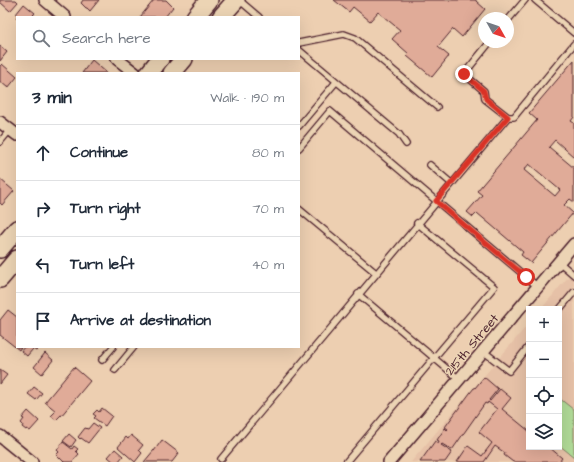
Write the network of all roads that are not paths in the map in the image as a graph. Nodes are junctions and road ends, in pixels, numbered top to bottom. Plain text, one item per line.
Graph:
1 (45, 0) edge
2 (209, 0) edge
3 (237, 0) edge
4 (525, 0) edge
5 (535, 0) edge
6 (514, 13) edge
7 (64, 16) edge
8 (196, 16) edge
9 (222, 16) edge
10 (258, 16) edge
11 (574, 32) edge
12 (300, 43) edge
13 (574, 44) edge
14 (485, 48) edge
15 (300, 51) edge
16 (118, 60) edge
17 (159, 60) edge
18 (183, 60) edge
19 (134, 72) edge
20 (150, 72) edge
21 (173, 72) edge
22 (336, 82) junction
23 (436, 107) dead end
24 (508, 117) junction
25 (0, 122) edge
26 (300, 125) edge
27 (14, 132) edge
28 (0, 142) edge
29 (406, 144) dead end
30 (300, 147) edge
31 (430, 165) dead end
32 (451, 183) junction
33 (436, 201) junction
34 (300, 210) edge
35 (418, 224) junction
36 (16, 230) edge
37 (574, 244) edge
38 (0, 249) edge
39 (16, 260) edge
40 (559, 262) junction
41 (376, 273) junction
42 (574, 275) edge
43 (0, 279) edge
44 (538, 287) junction
45 (574, 292) edge
46 (358, 294) junction
47 (562, 306) edge
48 (112, 348) edge
49 (133, 348) edge
50 (526, 350) edge
51 (483, 351) junction
52 (434, 358) junction
53 (102, 360) dead end
54 (115, 370) dead end
55 (459, 379) junction
56 (0, 436) edge
57 (221, 459) dead end
58 (32, 462) edge
59 (346, 462) edge
60 (389, 462) edge

1 - 7 street
2 - 8 main road
3 - 9 main road
3 - 10 lane
4 - 6 lane
5 - 11 lane
12 - 23 lane
13 - 24 lane
14 - 24 lane
15 - 22 lane
16 - 19 street
17 - 20 main road
18 - 21 main road
22 - 26 lane
22 - 29 lane
24 - 32 lane
25 - 27 street
27 - 28 lane
30 - 33 lane
31 - 32 lane
32 - 33 lane
33 - 35 lane
33 - 44 lane
34 - 41 lane
35 - 41 lane
35 - 52 lane
36 - 38 main road
37 - 40 street, 215th Street
39 - 43 main road
40 - 42 lane
40 - 44 street, 215th Street
41 - 46 lane
44 - 51 street, 215th Street
45 - 47 lane
46 - 52 lane
46 - 57 lane
48 - 53 lane
49 - 54 lane
50 - 51 lane
51 - 55 street, 215th Street
52 - 55 lane
52 - 59 lane
55 - 60 street, 215th Street
56 - 58 street

